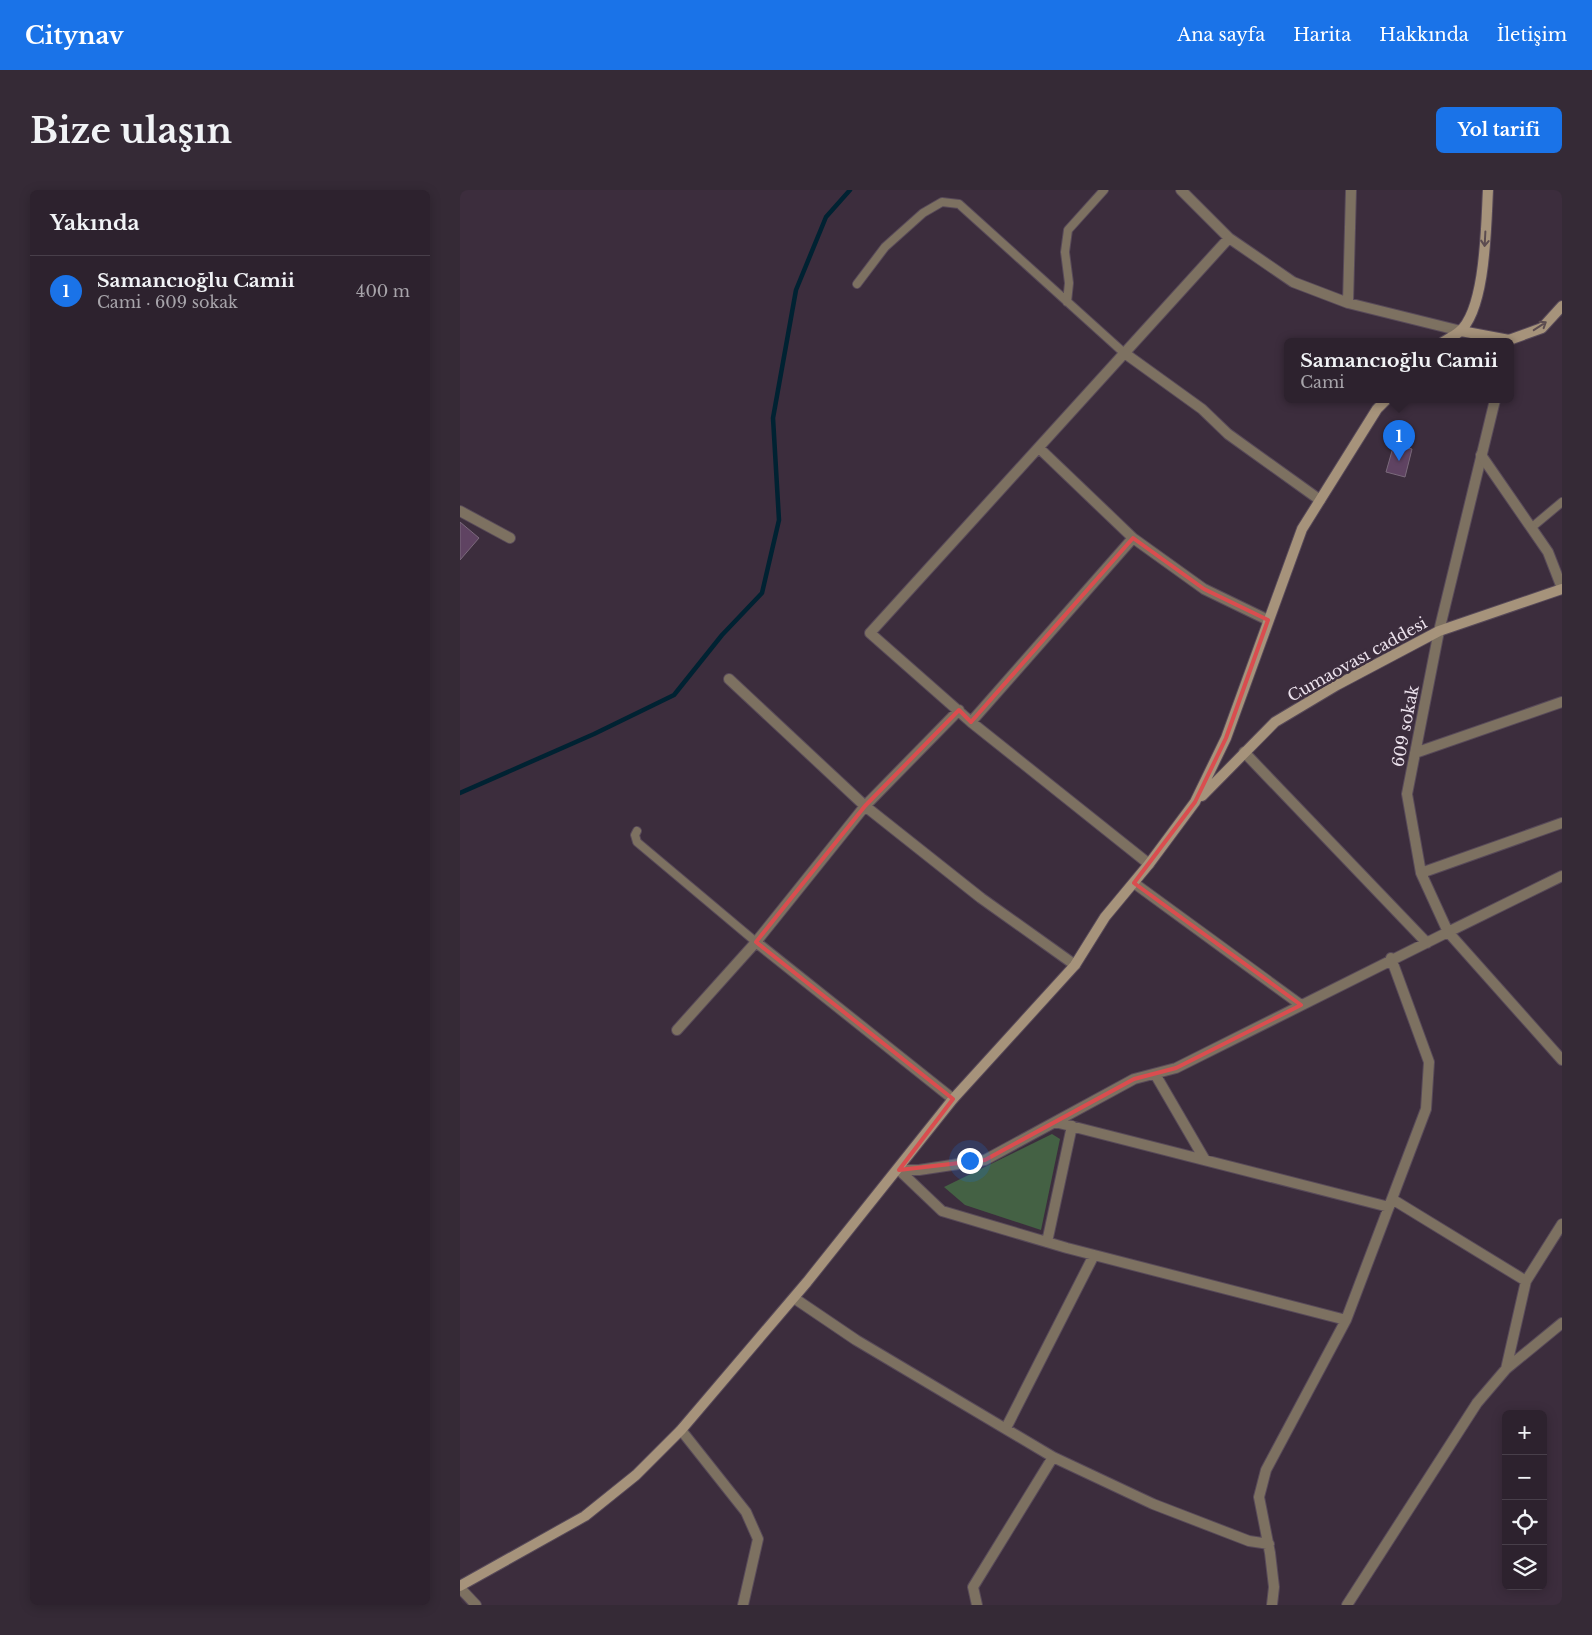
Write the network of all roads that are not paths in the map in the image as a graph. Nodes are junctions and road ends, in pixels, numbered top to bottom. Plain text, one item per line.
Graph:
1 (1104, 190) edge
2 (1181, 190) edge
3 (1351, 190) edge
4 (1488, 190) edge
5 (1229, 238) junction
6 (857, 284) dead end
7 (1067, 302) junction
8 (1348, 303) junction
9 (1562, 306) edge
10 (1460, 331) junction
11 (1449, 338) edge
12 (1494, 338) edge
13 (1514, 339) edge
14 (1122, 352) junction
15 (1383, 403) edge
16 (1494, 403) edge
17 (1038, 448) junction
18 (1482, 455) junction
19 (1320, 500) junction
20 (1562, 502) edge
21 (460, 511) edge
22 (1531, 528) junction
23 (510, 538) dead end
24 (1133, 538) junction
25 (1562, 589) edge
26 (1268, 620) junction
27 (1439, 631) junction
28 (729, 679) dead end
29 (1562, 702) edge
30 (959, 710) junction
31 (972, 722) junction
32 (1244, 752) junction
33 (1415, 753) junction
34 (1196, 802) junction
35 (865, 806) junction
36 (1562, 823) edge
37 (637, 831) dead end
38 (1149, 864) junction
39 (1421, 873) junction
40 (1562, 876) edge
41 (1134, 883) junction
42 (1448, 932) junction
43 (756, 942) junction
44 (1427, 943) junction
45 (1391, 958) junction
46 (1074, 965) junction
47 (1301, 1005) junction
48 (677, 1030) dead end
49 (1562, 1060) edge
50 (1155, 1074) junction
51 (953, 1099) junction
52 (1055, 1122) junction
53 (1072, 1126) junction
54 (1205, 1160) junction
55 (899, 1170) junction
56 (1391, 1203) junction
57 (1562, 1224) edge
58 (1046, 1242) junction
59 (1094, 1255) junction
60 (1526, 1281) junction
61 (794, 1298) junction
62 (1346, 1320) junction
63 (1562, 1323) edge
64 (1506, 1369) junction
65 (1006, 1428) junction
66 (681, 1430) junction
67 (1053, 1457) junction
68 (1269, 1544) junction
69 (460, 1587) edge
70 (476, 1605) edge
71 (744, 1605) edge
72 (977, 1605) edge
73 (1272, 1605) edge
74 (1347, 1605) edge

1 - 7 lane
2 - 5 street
3 - 8 street
4 -> 10 main road
5 - 8 street
5 - 14 street
6 - 7 lane
7 - 14 lane
8 - 10 street
13 -> 9 main road
10 - 11 main road
10 - 12 main road
14 - 17 street
14 - 19 street
15 - 19 main road
16 - 18 street, 609 sokak
17 - 24 street
17 - 30 street
18 - 22 street
18 - 27 street, 609 sokak
19 - 26 main road
20 - 22 lane
21 - 23 street
22 - 25 street
24 - 26 street
24 - 31 street
25 - 27 main road, Cumaovası caddesi
26 - 34 main road
27 - 32 main road, Cumaovası caddesi
27 - 33 street, 609 sokak
28 - 35 street
29 - 33 street
30 - 31 street
30 - 35 street
31 - 38 street
32 - 34 main road, Cumaovası caddesi
32 - 44 street
33 - 39 street, 609 sokak
34 - 38 main road
35 - 43 street
35 - 46 street
36 - 39 street
37 - 43 lane
38 - 41 main road
39 - 42 street, 609 sokak
40 - 42 street
41 - 46 main road
41 - 47 street
42 - 44 street
42 - 49 street, 609 sokak
43 - 48 street
43 - 51 street
44 - 45 street
45 - 47 street
45 - 56 street
46 - 51 main road
47 - 50 street
50 - 52 street
50 - 54 street
51 - 55 main road
52 - 53 street
52 - 55 street
53 - 54 street
53 - 58 street
54 - 56 street
55 - 58 street
55 - 61 main road
56 - 60 street
56 - 62 street
57 - 60 street
58 - 59 street
59 - 62 street
59 - 65 street
60 - 64 street
61 - 65 street
61 - 66 main road
62 - 68 street
63 - 64 street
64 - 74 street
65 - 67 street
66 - 69 main road
66 - 71 street
67 - 68 street
67 - 72 street
68 - 73 street
69 - 70 street

